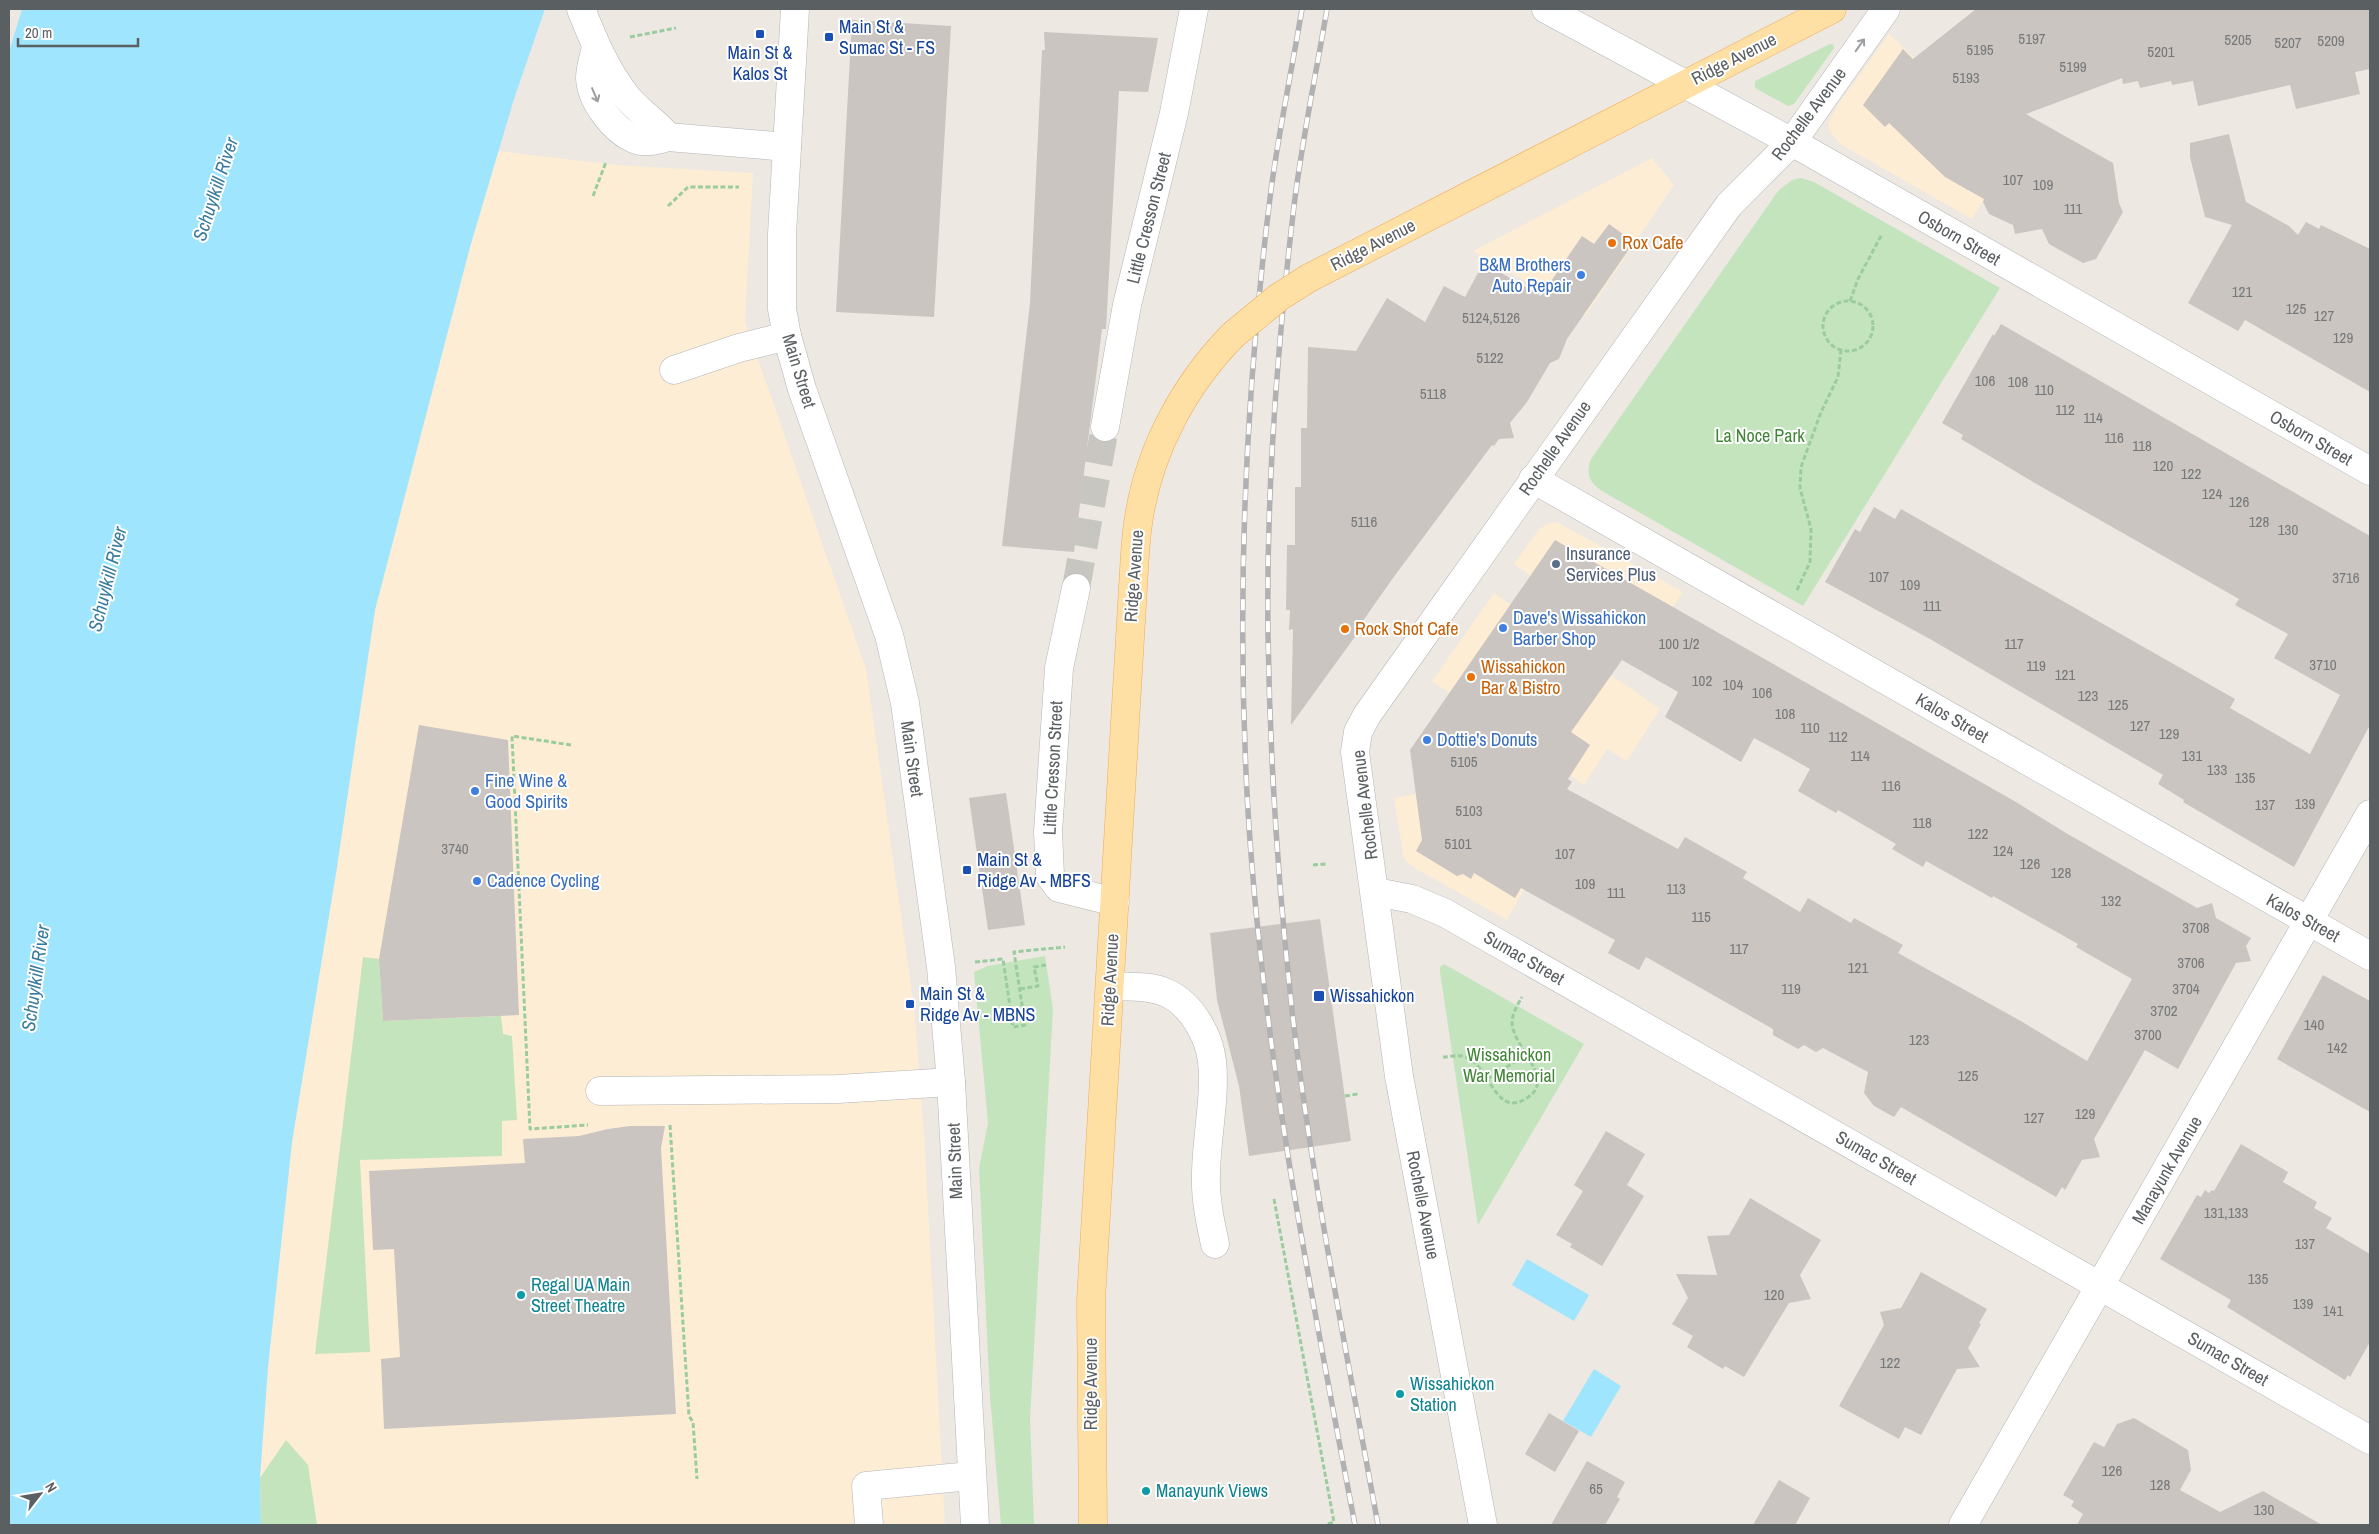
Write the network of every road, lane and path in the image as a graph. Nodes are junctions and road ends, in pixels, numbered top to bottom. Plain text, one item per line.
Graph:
1 (581, 9) edge
2 (795, 9) edge
3 (1194, 9) edge
4 (1546, 9) edge
5 (1832, 9) edge
6 (1886, 9) edge
7 (676, 28) dead end
8 (596, 47) junction
9 (1684, 84) junction
10 (1792, 142) junction
11 (786, 147) junction
12 (609, 154) dead end
13 (739, 188) dead end
14 (593, 196) dead end
15 (668, 206) dead end
16 (1882, 234) dead end
17 (1850, 301) junction
18 (787, 336) junction
19 (1841, 350) junction
20 (674, 370) dead end
21 (1105, 427) tunnel mouth
22 (2370, 472) edge
23 (1533, 479) junction
24 (1076, 588) tunnel mouth
25 (1797, 590) dead end
26 (529, 738) dead end
27 (571, 745) dead end
28 (2370, 814) edge
29 (1326, 864) dead end
30 (1313, 865) dead end
31 (1376, 892) junction
32 (1115, 902) junction
33 (2309, 922) junction
34 (1065, 947) dead end
35 (2370, 956) edge
36 (972, 962) dead end
37 (1046, 965) dead end
38 (1110, 986) junction
39 (1020, 989) junction
40 (1522, 996) dead end
41 (1526, 1055) junction
42 (1443, 1057) dead end
43 (1487, 1079) junction
44 (951, 1082) junction
45 (600, 1091) dead end
46 (1358, 1094) dead end
47 (1345, 1096) dead end
48 (1274, 1199) dead end
49 (1214, 1244) dead end
50 (2100, 1286) junction
51 (689, 1416) dead end
52 (2370, 1440) edge
53 (971, 1476) junction
54 (697, 1479) dead end
55 (869, 1525) edge
56 (975, 1525) edge
57 (1093, 1525) edge
58 (1326, 1525) edge
59 (1483, 1525) edge
60 (1963, 1525) edge

1 - 8 street
2 - 11 street, Main Street
3 - 21 street, Little Cresson Street
4 - 9 street, Osborn Street
5 - 9 main road, Ridge Avenue
10 -> 6 street, Rochelle Avenue
7 - 8 path
8 - 11 street
9 - 10 street, Osborn Street
9 - 32 main road, Ridge Avenue, bridge
10 - 22 street, Osborn Street
10 - 23 street, Rochelle Avenue
11 - 18 street, Main Street
12 - 14 path
13 - 15 path
16 - 17 path
17 - 19 path
17 - 19 path
18 - 20 street
18 - 44 street, Main Street
19 - 25 path
23 - 31 street, Rochelle Avenue
23 - 33 street, Kalos Street
24 - 32 street, Little Cresson Street
26 - 27 path
28 - 33 street, Manayunk Avenue
29 - 30 path
31 - 50 street, Sumac Street
31 - 59 street, Rochelle Avenue
32 - 38 main road, Ridge Avenue
33 - 35 street, Kalos Street
33 - 50 street, Manayunk Avenue
34 - 39 path
36 - 39 path
37 - 39 path
38 - 49 street
38 - 57 main road, Ridge Avenue
40 - 41 path
41 - 43 path
41 - 43 path
42 - 43 path
44 - 45 street
44 - 53 street, Main Street
46 - 47 path
48 - 58 path
50 - 52 street, Sumac Street
50 - 60 street, Manayunk Avenue
51 - 54 path
53 - 55 street
53 - 56 street, Main Street

